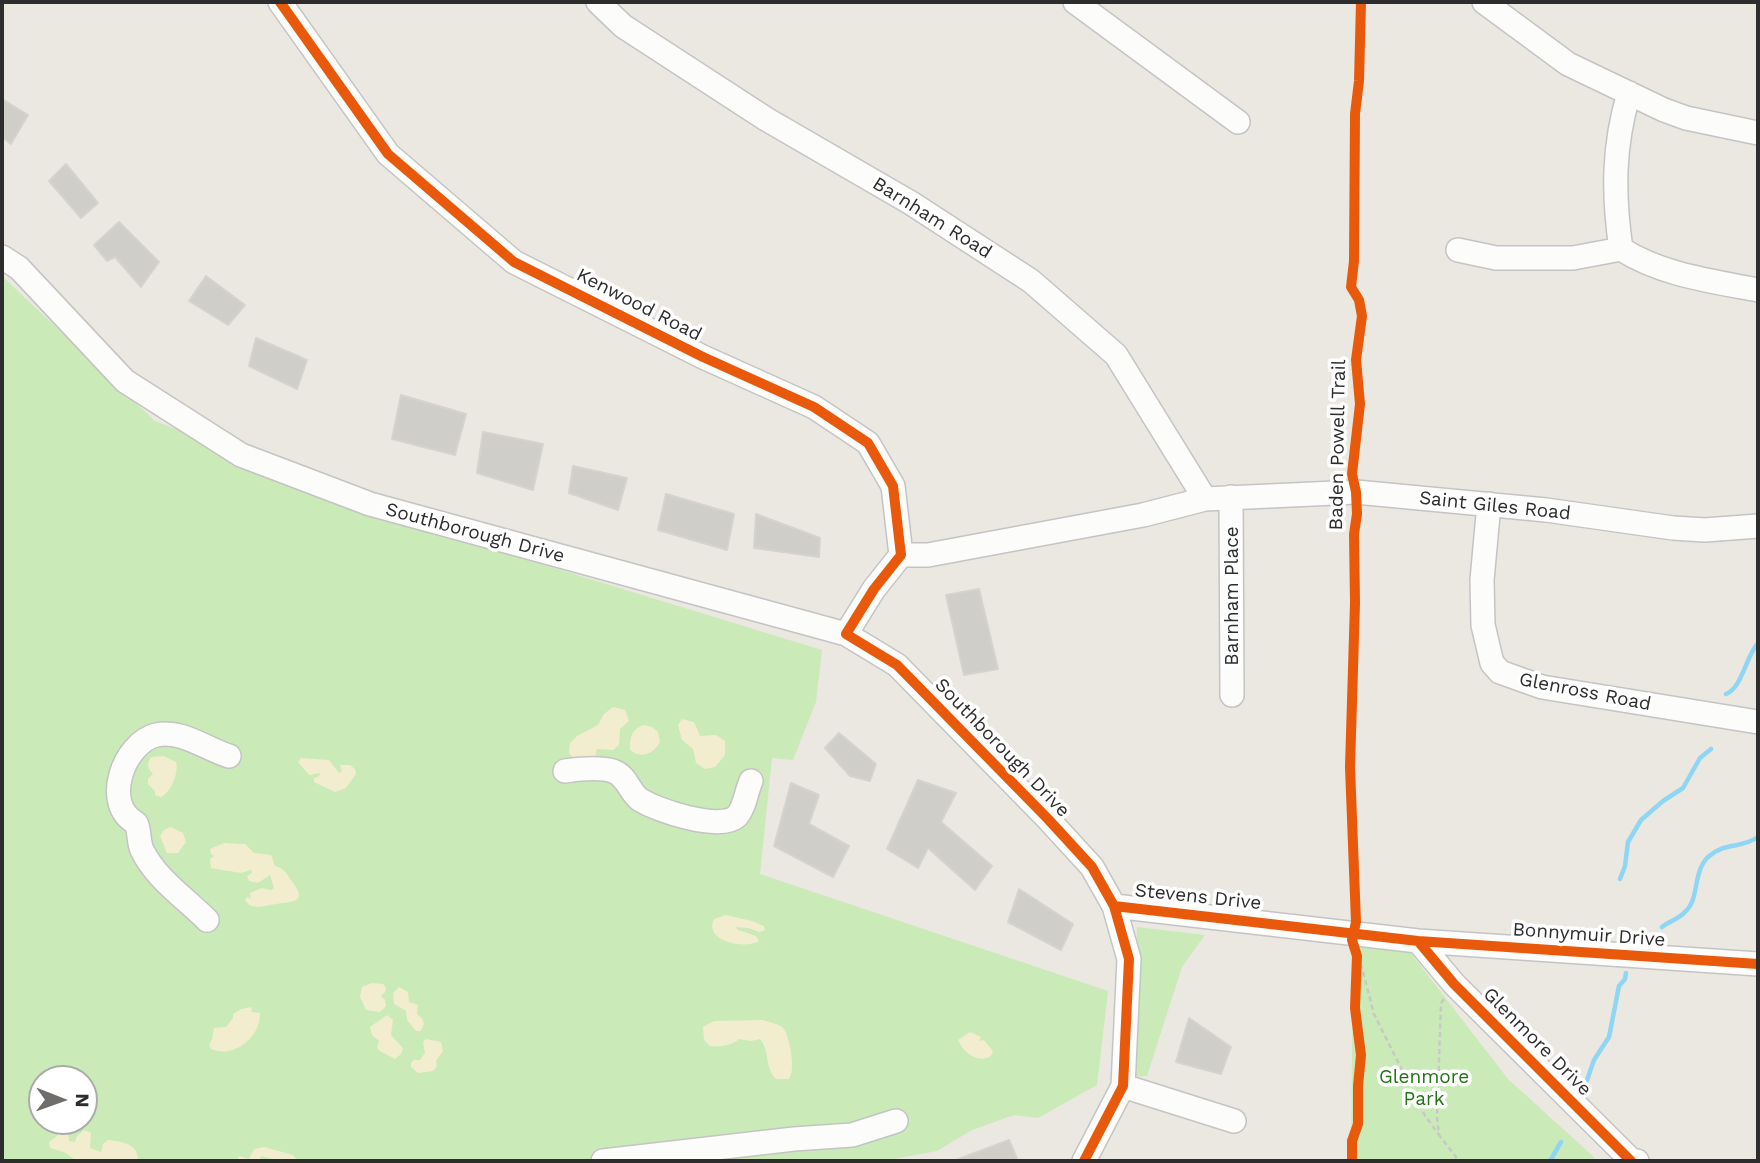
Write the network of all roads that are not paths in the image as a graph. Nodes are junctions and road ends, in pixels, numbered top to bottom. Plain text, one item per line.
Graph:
1 (281, 2) edge
2 (598, 2) edge
3 (1075, 2) edge
4 (1483, 2) edge
5 (1629, 93) junction
6 (1238, 121) dead end
7 (1758, 132) edge
8 (1621, 249) junction
9 (1458, 250) dead end
10 (2, 257) edge
11 (1758, 290) edge
12 (1231, 497) junction
13 (1205, 499) junction
14 (1489, 504) junction
15 (1758, 526) edge
16 (901, 555) junction
17 (846, 634) junction
18 (1232, 695) dead end
19 (1758, 722) edge
20 (229, 756) dead end
21 (565, 771) dead end
22 (751, 781) dead end
23 (1114, 906) junction
24 (207, 920) dead end
25 (1418, 942) junction
26 (1758, 964) edge
27 (1123, 1086) junction
28 (896, 1121) dead end
29 (1234, 1121) dead end
30 (603, 1161) edge
31 (1084, 1161) edge
32 (1633, 1161) edge

1 - 16 street, Kenwood Road
2 - 13 street, Barnham Road
3 - 6 street
4 - 5 street
5 - 7 street
5 - 8 street
8 - 9 street
8 - 11 street
10 - 17 street, Southborough Drive
12 - 13 street
12 - 14 street, Saint Giles Road
12 - 18 street, Barnham Place
13 - 16 street
14 - 15 street, Saint Giles Road
14 - 19 street, Glenross Road
16 - 17 street
17 - 23 street, Southborough Drive
20 - 24 street
21 - 22 street
23 - 25 street, Stevens Drive
23 - 27 street, Stevens Drive
25 - 26 street, Bonnymuir Drive
25 - 32 street, Glenmore Drive
27 - 29 street
27 - 31 street, Stevens Drive
28 - 30 street

